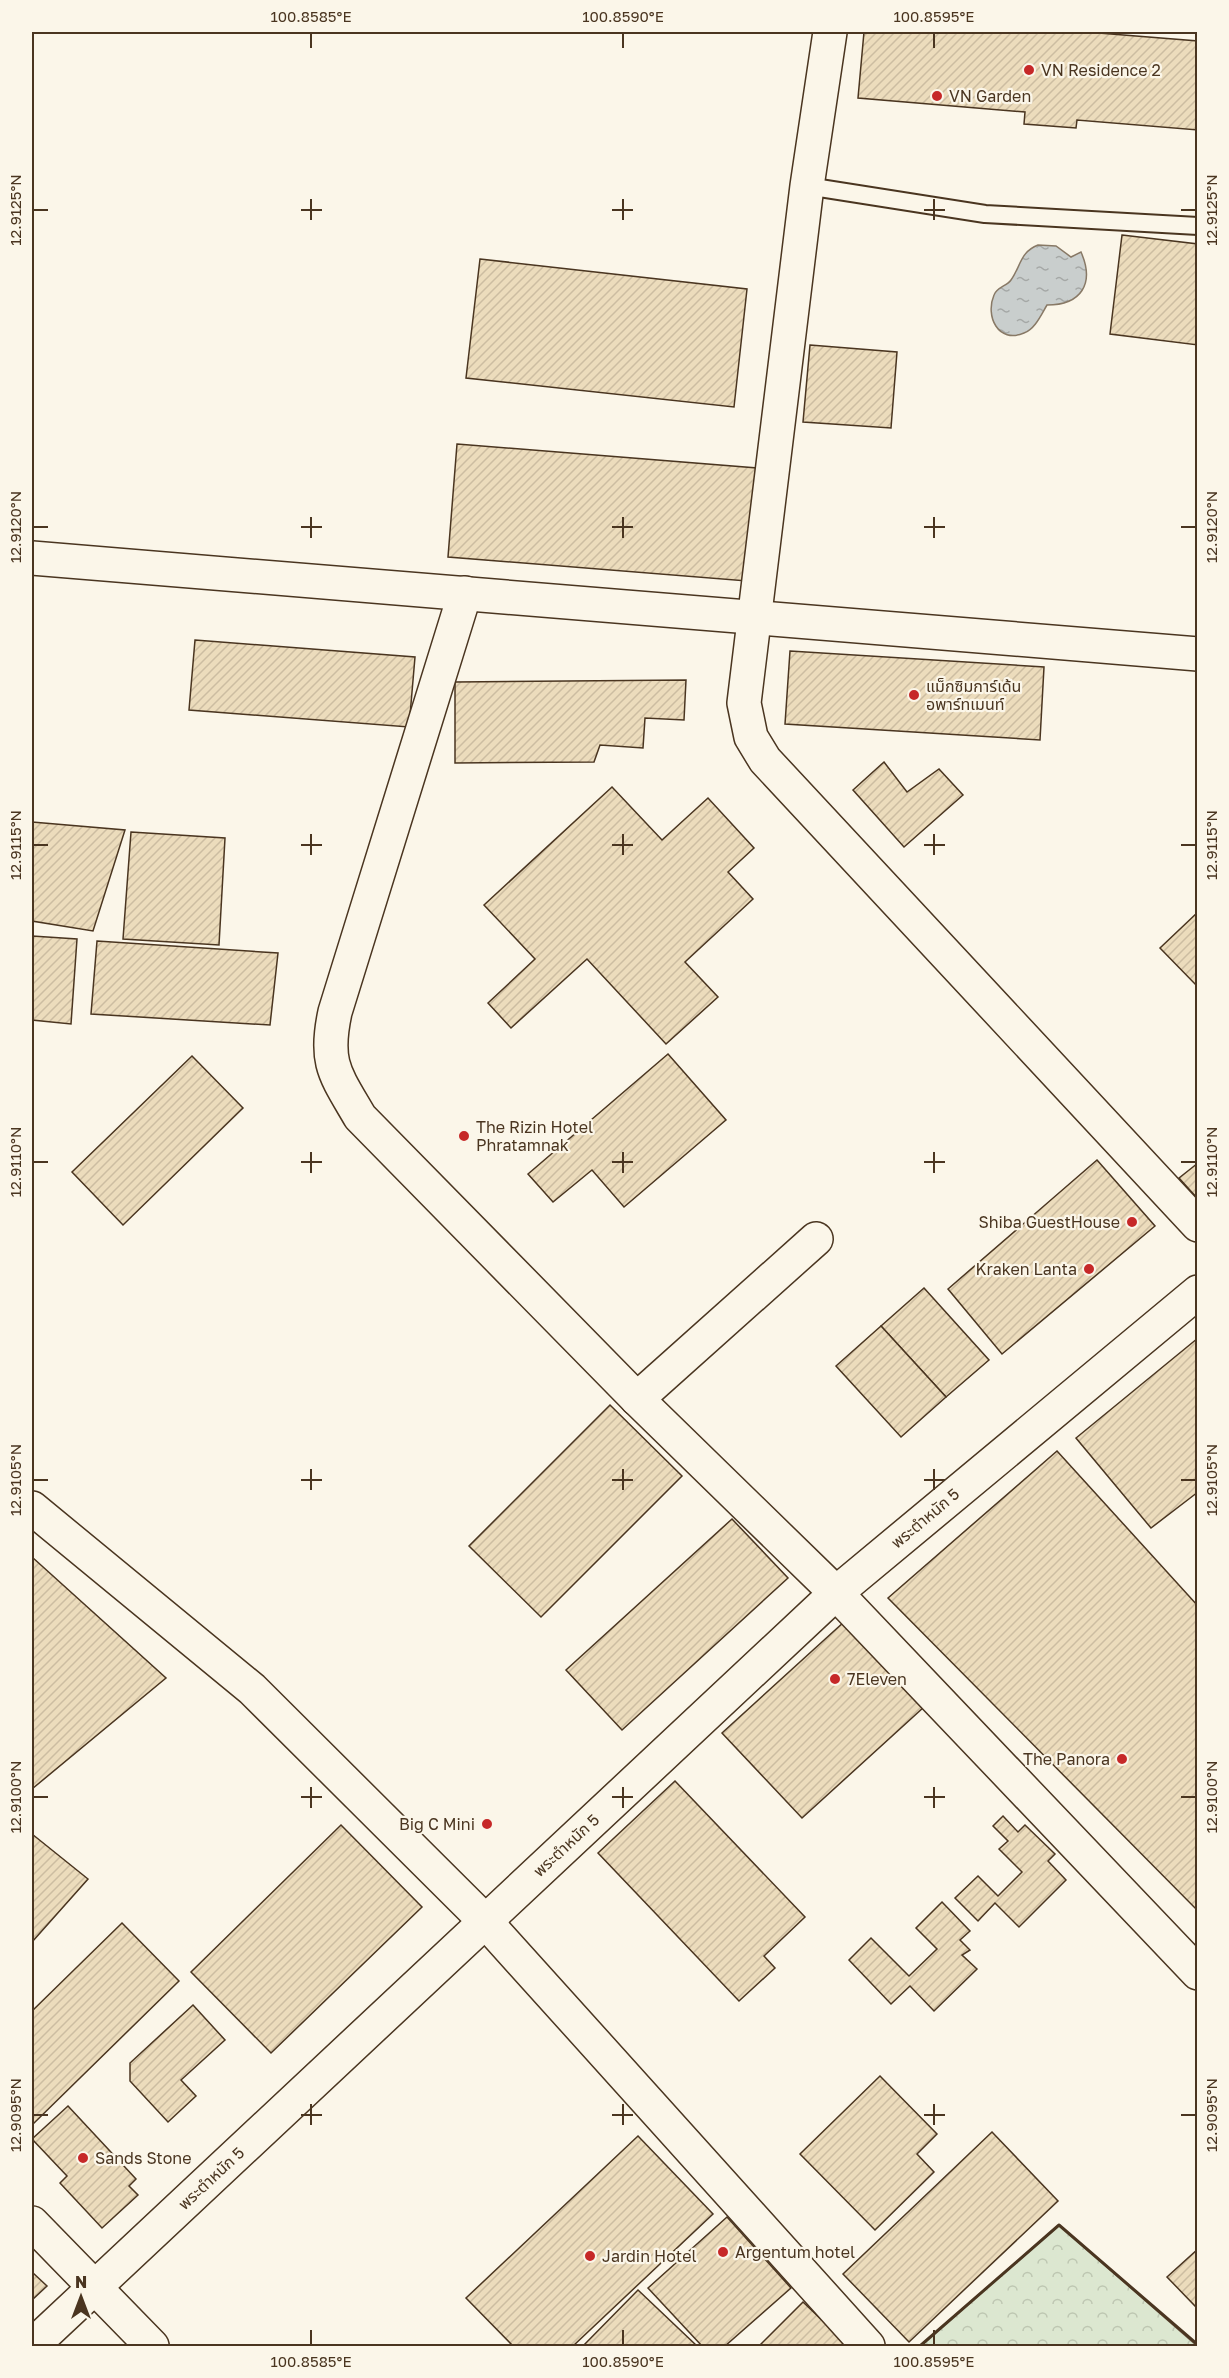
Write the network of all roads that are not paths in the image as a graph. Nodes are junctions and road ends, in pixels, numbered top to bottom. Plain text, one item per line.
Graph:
1 (831, 32) edge
2 (807, 186) junction
3 (1197, 226) edge
4 (32, 558) edge
5 (465, 593) junction
6 (753, 617) junction
7 (1197, 654) edge
8 (1197, 1225) edge
9 (816, 1239) dead end
10 (1197, 1292) edge
11 (637, 1399) junction
12 (32, 1508) edge
13 (836, 1593) junction
14 (484, 1921) junction
15 (1197, 1973) edge
16 (32, 2223) edge
17 (95, 2288) junction
18 (32, 2346) edge
19 (152, 2346) edge
20 (868, 2346) edge

1 - 2 street
2 - 3 lane
2 - 6 street
4 - 5 street
5 - 6 street
5 - 11 street
6 - 7 street
6 - 8 street
9 - 11 street
10 - 13 street, พระตำหนัก 5
11 - 13 street
12 - 14 street
13 - 14 street, พระตำหนัก 5
13 - 15 street
14 - 17 street, พระตำหนัก 5
14 - 20 street
16 - 17 street
17 - 18 street, พระตำหนัก 5
17 - 19 street

